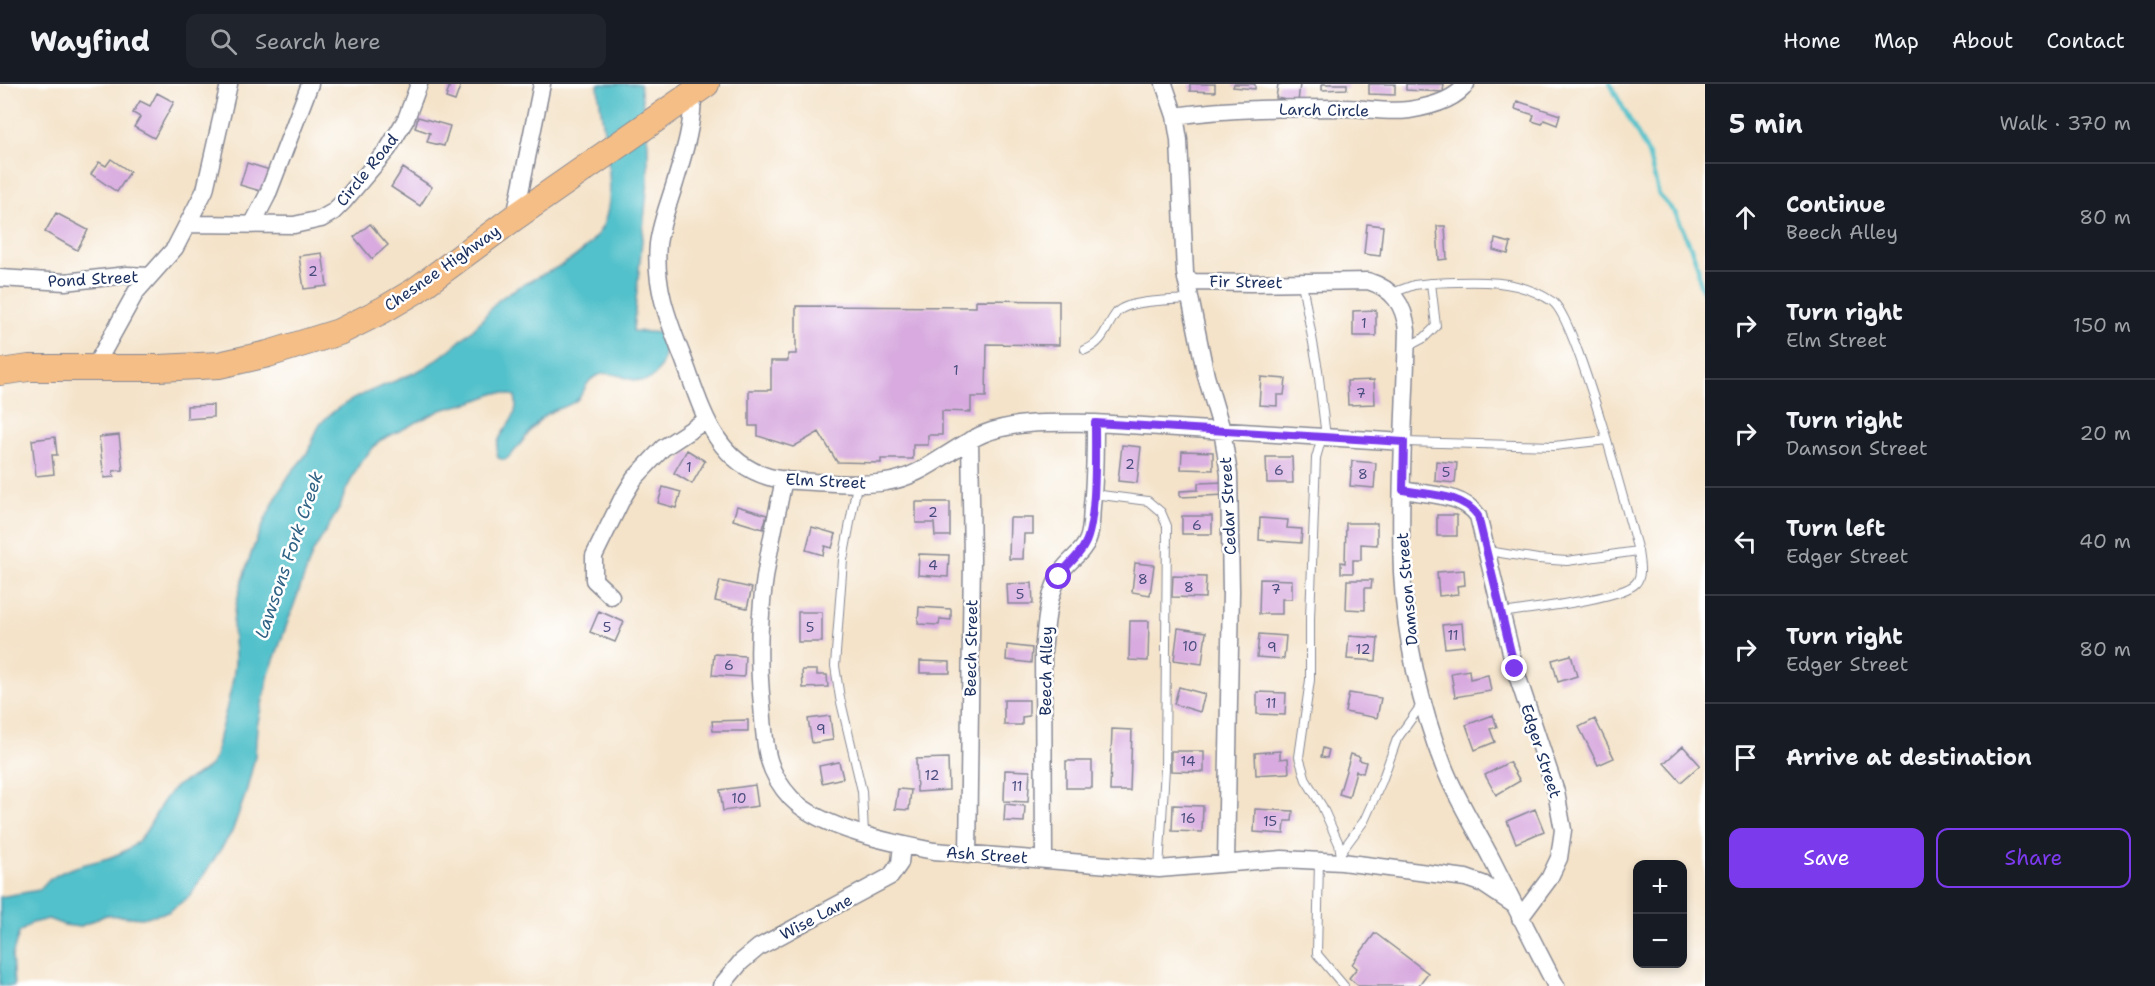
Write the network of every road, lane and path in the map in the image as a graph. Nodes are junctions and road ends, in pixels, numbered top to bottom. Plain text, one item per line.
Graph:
1 (229, 84) edge
2 (310, 84) edge
3 (419, 84) edge
4 (542, 84) edge
5 (1164, 84) edge
6 (1466, 84) edge
7 (700, 89) edge
8 (1175, 116) junction
9 (525, 210) junction
10 (188, 224) junction
11 (252, 225) junction
12 (150, 276) junction
13 (0, 278) edge
14 (1186, 279) junction
15 (1305, 283) junction
16 (1431, 283) junction
17 (1392, 293) junction
18 (1190, 299) junction
19 (1407, 348) junction
20 (1085, 350) dead end
21 (94, 368) junction
22 (0, 372) edge
23 (706, 420) junction
24 (1095, 423) junction
25 (1222, 430) junction
26 (1324, 437) junction
27 (970, 440) junction
28 (1607, 440) junction
29 (1404, 442) junction
30 (784, 479) junction
31 (857, 485) junction
32 (1403, 490) junction
33 (1093, 494) junction
34 (1488, 550) junction
35 (1638, 551) junction
36 (611, 596) dead end
37 (1501, 613) junction
38 (1424, 702) junction
39 (864, 834) junction
40 (902, 845) junction
41 (968, 855) junction
42 (1341, 857) junction
43 (1044, 860) junction
44 (1319, 861) junction
45 (1226, 863) junction
46 (1159, 869) junction
47 (1517, 911) junction
48 (721, 986) edge
49 (1344, 986) edge
50 (1556, 986) edge

1 - 10 street
2 - 11 street
3 - 11 street, Circle Road
4 - 9 street
5 - 8 street, Cedar Street
6 - 8 street, Larch Circle
7 - 9 main road, Chesnee Highway
7 - 23 street, Elm Street
8 - 14 street, Cedar Street
9 - 21 main road, Chesnee Highway
10 - 11 street, Circle Road
10 - 12 street
12 - 13 street, Pond Street
12 - 21 street
14 - 15 street, Fir Street
14 - 18 street, Cedar Street
15 - 17 street
15 - 26 lane
16 - 17 lane
16 - 19 lane
16 - 28 lane
17 - 19 street, Damson Street
18 - 20 lane
18 - 25 street, Cedar Street
19 - 29 street, Damson Street
21 - 22 main road, Chesnee Highway
23 - 30 street, Elm Street
23 - 36 street
24 - 25 street, Elm Street
24 - 27 street, Elm Street
24 - 33 street, Beech Alley
25 - 26 street, Elm Street
25 - 45 street, Cedar Street
26 - 29 street, Elm Street
26 - 42 lane
27 - 31 street, Elm Street
27 - 41 street, Beech Street
28 - 29 lane
28 - 35 lane
29 - 32 street, Damson Street
30 - 31 street, Elm Street
30 - 39 street, Ash Street
31 - 39 lane
32 - 34 street, Edger Street
32 - 38 street, Damson Street
33 - 43 street, Beech Alley
33 - 46 lane
34 - 35 lane
34 - 37 street, Edger Street
35 - 37 lane
37 - 47 street, Edger Street
38 - 42 lane
38 - 47 street, Damson Street
39 - 40 street, Ash Street
40 - 41 street, Ash Street
40 - 48 street, Wise Lane
41 - 43 street, Ash Street
42 - 44 street, Ash Street
42 - 47 street, Ash Street
43 - 46 street, Ash Street
44 - 45 street, Ash Street
44 - 49 lane
45 - 46 street, Ash Street
47 - 50 street, Damson Street

